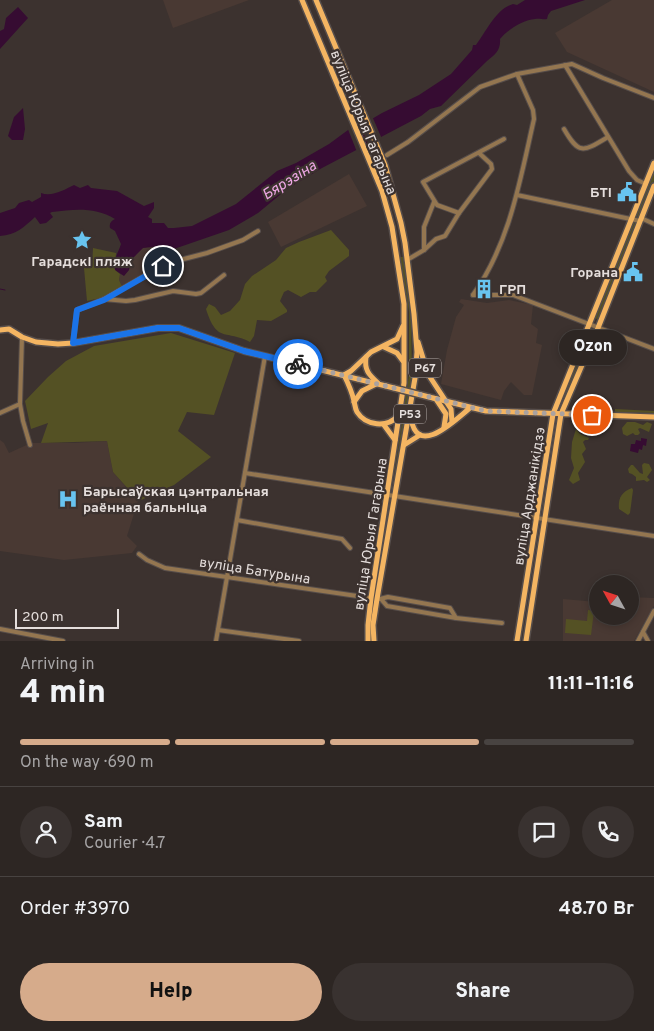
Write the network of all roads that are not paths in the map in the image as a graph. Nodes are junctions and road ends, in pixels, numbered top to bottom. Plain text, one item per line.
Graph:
1 (302, 0) edge
2 (316, 0) edge
3 (565, 65) junction
4 (517, 74) junction
5 (654, 98) edge
6 (564, 129) dead end
7 (608, 137) junction
8 (504, 139) dead end
9 (478, 153) junction
10 (387, 155) dead end
11 (654, 163) edge
12 (646, 184) junction
13 (654, 186) edge
14 (517, 195) junction
15 (434, 202) junction
16 (459, 213) junction
17 (640, 219) junction
18 (632, 220) junction
19 (654, 224) edge
20 (258, 231) dead end
21 (424, 250) junction
22 (407, 260) junction
23 (224, 275) dead end
24 (104, 300) junction
25 (404, 324) junction
26 (588, 324) junction
27 (598, 328) junction
28 (0, 329) edge
29 (415, 330) junction
30 (22, 337) junction
31 (73, 343) junction
32 (384, 346) junction
33 (654, 349) edge
34 (265, 356) junction
35 (366, 356) junction
36 (404, 363) junction
37 (344, 375) junction
38 (379, 384) junction
39 (435, 398) junction
40 (354, 402) junction
41 (446, 402) junction
42 (20, 404) junction
43 (470, 408) junction
44 (410, 413) junction
45 (0, 414) edge
46 (553, 414) junction
47 (561, 414) junction
48 (398, 415) junction
49 (654, 417) edge
50 (452, 422) junction
51 (384, 425) junction
52 (443, 429) junction
53 (420, 435) junction
54 (395, 440) junction
55 (30, 445) dead end
56 (404, 445) junction
57 (245, 473) junction
58 (386, 496) junction
59 (394, 497) junction
60 (536, 518) junction
61 (546, 519) junction
62 (237, 520) junction
63 (654, 536) edge
64 (350, 548) dead end
65 (139, 554) dead end
66 (227, 578) junction
67 (371, 598) junction
68 (379, 599) junction
69 (654, 612) edge
70 (456, 618) junction
71 (502, 623) dead end
72 (0, 629) edge
73 (218, 630) junction
74 (643, 632) junction
75 (63, 641) edge
76 (216, 641) edge
77 (299, 641) edge
78 (368, 641) edge
79 (374, 641) edge
80 (517, 641) edge
81 (526, 641) edge
82 (638, 641) edge
83 (648, 641) edge

1 - 25 main road, вуліца Юрыя Гагарына / Р53
2 - 22 main road, вуліца Юрыя Гагарына / Р53
3 - 4 street
3 - 5 street
3 - 7 street
4 - 10 street
4 - 14 street
6 - 7 street
7 - 12 street
8 - 9 street
9 - 15 street
9 - 16 street
11 - 12 main road, вуліца Арджанікідзэ
12 - 18 main road, вуліца Арджанікідзэ
13 - 17 main road, вуліца Арджанікідзэ
14 - 18 street
14 - 26 street
15 - 16 street
15 - 21 street
16 - 21 street
17 - 18 street
17 - 19 street
17 - 27 main road, вуліца Арджанікідзэ
18 - 26 main road, вуліца Арджанікідзэ
20 - 24 street
21 - 22 street
22 - 29 main road, вуліца Юрыя Гагарына / Р53
23 - 24 street
24 - 31 street
25 - 32 main road
25 - 36 main road, вуліца Юрыя Гагарына / Р53
26 - 27 street
26 - 46 main road, вуліца Арджанікідзэ
27 - 33 street
27 - 47 main road, вуліца Арджанікідзэ
28 - 30 main road
29 - 41 main road, Р67
29 - 44 main road, вуліца Юрыя Гагарына / Р53
30 - 31 main road
30 - 42 street
31 - 34 main road
32 - 35 main road
32 - 36 main road, Р67
34 - 37 main road
34 - 57 street
35 - 37 main road
35 - 38 main road
36 - 48 main road, вуліца Юрыя Гагарына / Р53
37 - 38 main road
37 - 40 main road
38 - 39 main road, Р67, bridge
38 - 40 main road
39 - 41 main road, Р67
39 - 52 main road
40 - 51 main road
41 - 43 main road, Р67
41 - 50 main road, Р67
42 - 45 street
42 - 55 street
43 - 46 main road, Р67
43 - 50 main road
44 - 53 main road
44 - 56 main road, вуліца Юрыя Гагарына / Р53
46 - 47 main road, Р67
46 - 60 main road, вуліца Арджанікідзэ
47 - 49 main road, Р67
47 - 61 main road, вуліца Арджанікідзэ
48 - 51 main road
48 - 54 main road, вуліца Юрыя Гагарына / Р53
50 - 52 main road
51 - 54 main road
52 - 53 main road
53 - 56 main road
54 - 58 main road, вуліца Юрыя Гагарына / Р53
56 - 59 main road, вуліца Юрыя Гагарына / Р53
57 - 58 street
57 - 62 street
58 - 59 street
58 - 67 main road, вуліца Юрыя Гагарына / Р53
59 - 60 street
59 - 68 main road, вуліца Юрыя Гагарына / Р53
60 - 61 street
60 - 80 main road, вуліца Арджанікідзэ
61 - 63 street
61 - 81 main road, вуліца Арджанікідзэ
62 - 64 street
62 - 66 street
65 - 66 street, вуліца Батурына
66 - 67 street, вуліца Батурына
66 - 73 street
67 - 78 main road, вуліца Юрыя Гагарына / Р53
68 - 70 street
68 - 70 street
68 - 79 main road, вуліца Юрыя Гагарына / Р53
69 - 74 street
70 - 71 street
72 - 75 street
73 - 76 street
73 - 77 street
74 - 82 street
74 - 83 street

